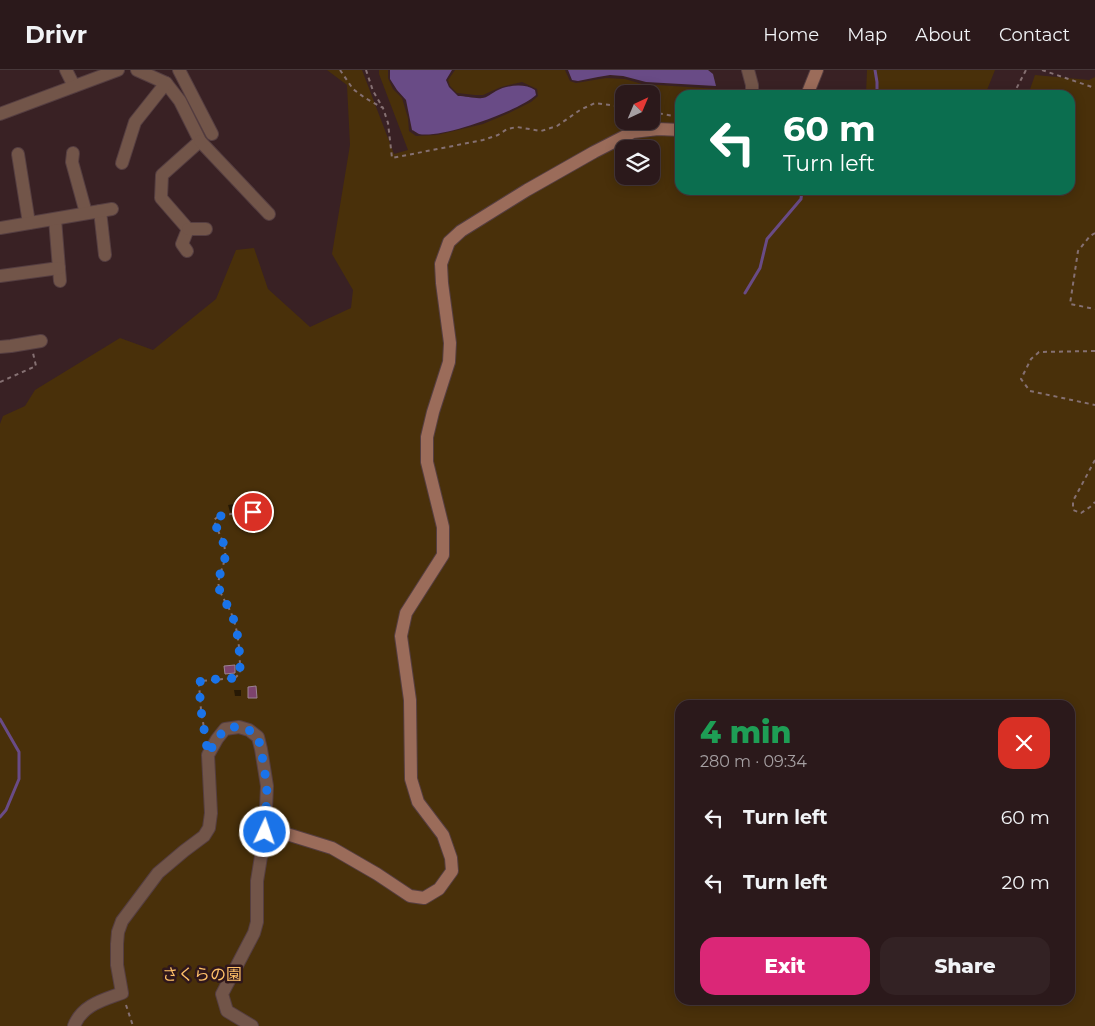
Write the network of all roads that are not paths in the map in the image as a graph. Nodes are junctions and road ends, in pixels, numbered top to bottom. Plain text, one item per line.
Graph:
1 (66, 70) edge
2 (118, 70) edge
3 (137, 70) edge
4 (179, 70) edge
5 (748, 70) edge
6 (817, 70) edge
7 (166, 83) junction
8 (74, 86) junction
9 (752, 90) edge
10 (809, 90) edge
11 (198, 99) junction
12 (183, 106) junction
13 (0, 114) edge
14 (675, 130) edge
15 (212, 134) dead end
16 (200, 141) junction
17 (73, 153) dead end
18 (18, 154) dead end
19 (122, 163) dead end
20 (86, 214) junction
21 (270, 214) dead end
22 (55, 219) junction
23 (29, 223) junction
24 (0, 228) edge
25 (188, 229) junction
26 (206, 229) dead end
27 (187, 251) dead end
28 (105, 255) dead end
29 (0, 276) edge
30 (36, 342) road end
31 (0, 347) edge
32 (265, 832) junction
33 (74, 1026) edge
34 (252, 1026) edge

1 - 8 street
2 - 8 street
3 - 7 street
4 - 11 street
5 - 9 street
6 - 10 street
7 - 12 street
7 - 19 street
8 - 13 street
11 - 12 street
11 - 15 street
12 - 16 street
14 - 32 street
16 - 21 street
16 - 25 street
17 - 20 street
18 - 23 street
20 - 22 street
20 - 28 street
22 - 23 street
22 - 29 street
23 - 24 street
25 - 26 street
25 - 27 street
30 - 31 street
32 - 33 street
32 - 34 street

